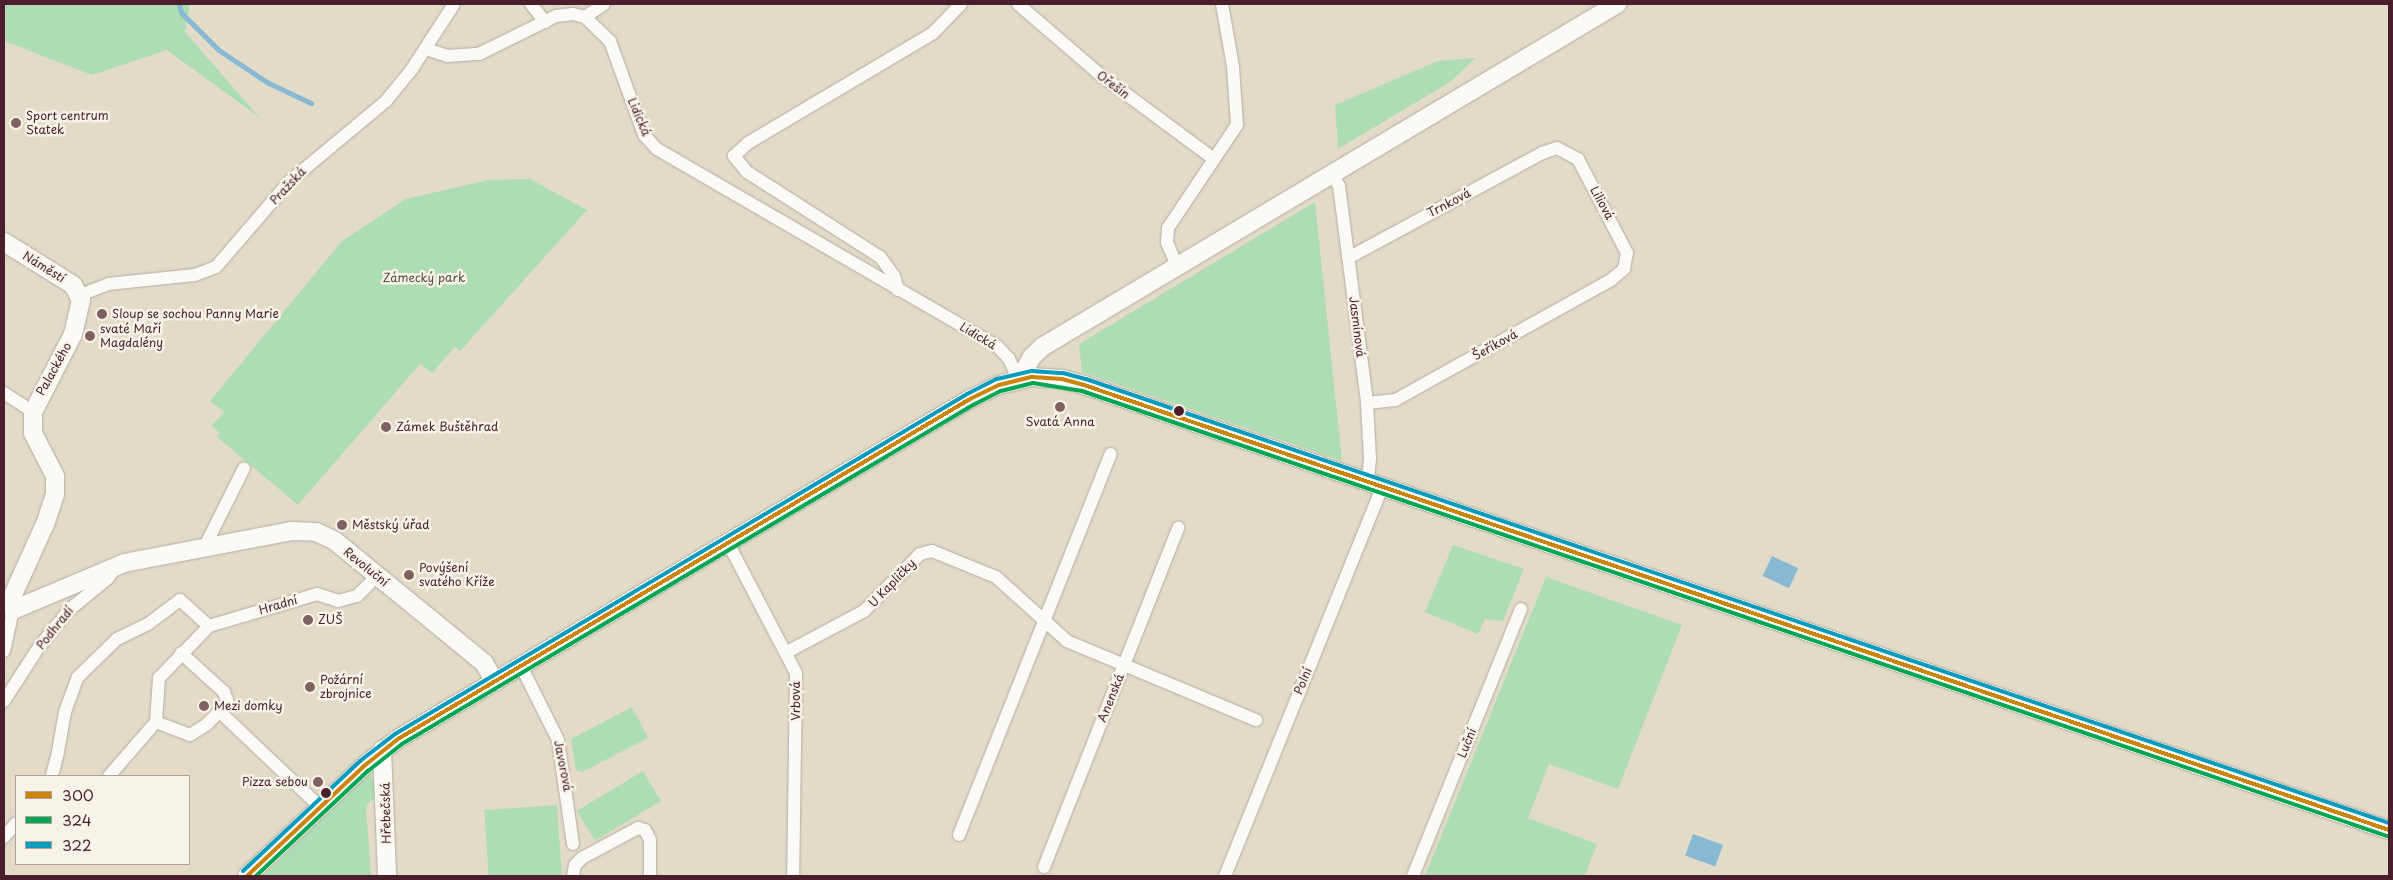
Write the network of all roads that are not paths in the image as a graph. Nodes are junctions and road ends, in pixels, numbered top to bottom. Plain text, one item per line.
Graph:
1 (454, 4) edge
2 (530, 4) edge
3 (604, 4) edge
4 (961, 4) edge
5 (1018, 4) edge
6 (1222, 4) edge
7 (1617, 4) edge
8 (585, 17) junction
9 (545, 22) junction
10 (426, 49) junction
11 (1550, 150) joint
12 (1214, 159) junction
13 (1332, 174) junction
14 (4, 242) edge
15 (1348, 258) junction
16 (1177, 266) junction
17 (1618, 275) joint
18 (898, 290) junction
19 (80, 295) junction
20 (1019, 380) junction
21 (4, 393) edge
22 (1367, 403) junction
23 (33, 412) junction
24 (1111, 454) dead end
25 (244, 468) dead end
26 (1375, 484) junction
27 (1178, 528) dead end
28 (728, 543) junction
29 (204, 548) junction
30 (117, 565) junction
31 (377, 576) junction
32 (1521, 609) dead end
33 (9, 612) edge
34 (1044, 623) junction
35 (209, 626) junction
36 (4, 651) edge
37 (787, 652) junction
38 (181, 653) junction
39 (521, 666) junction
40 (1124, 666) junction
41 (496, 682) junction
42 (4, 701) edge
43 (220, 712) junction
44 (1256, 720) dead end
45 (156, 722) junction
46 (382, 750) junction
47 (52, 775) edge
48 (109, 775) edge
49 (320, 807) junction
50 (15, 824) edge
51 (2389, 830) edge
52 (959, 835) dead end
53 (4, 837) edge
54 (573, 844) dead end
55 (1044, 867) dead end
56 (247, 876) edge
57 (387, 876) edge
58 (572, 876) edge
59 (650, 876) edge
60 (793, 876) edge
61 (1224, 876) edge
62 (1413, 876) edge

1 - 10 street, Pražská
2 - 9 street
3 - 8 street
4 - 18 street
5 - 12 street, Ořešín
6 - 12 street
7 - 13 street
8 - 9 street
8 - 18 street, Lidická
9 - 10 street
10 - 19 street, Pražská
11 - 15 street, Trnková
11 - 17 street, Liliová
12 - 16 street
13 - 15 street, Jasmínová
13 - 16 street
14 - 19 street, Náměstí
15 - 22 street, Jasmínová
16 - 20 street
17 - 22 street, Šeříková
18 - 20 street, Lidická
19 - 23 street, Palackého
20 - 26 street
20 - 28 street
21 - 23 street
22 - 26 street, Jasmínová
23 - 33 street
24 - 34 street
25 - 29 street
26 - 51 street
26 - 61 street, Polní
27 - 40 street, Anenská
28 - 37 street, Vrbová
28 - 39 street
29 - 30 street, Revoluční
29 - 31 street, Revoluční
30 - 33 street, Revoluční
30 - 42 street, Podhradí
31 - 35 street, Hradní
31 - 41 street, Revoluční
32 - 62 street, Luční
33 - 36 street
34 - 37 street, U Kapličky
34 - 40 street, U Kapličky
34 - 52 street
35 - 38 street, Hradní
35 - 47 street
37 - 60 street, Vrbová
38 - 43 street
38 - 45 street, Hradní
39 - 41 street
39 - 54 street, Javorová
40 - 44 street, U Kapličky
40 - 55 street, Anenská
41 - 46 street
43 - 45 street
43 - 49 street
45 - 48 street
46 - 49 street
46 - 57 street, Hřebečská
49 - 56 street
50 - 53 street
58 - 59 street

